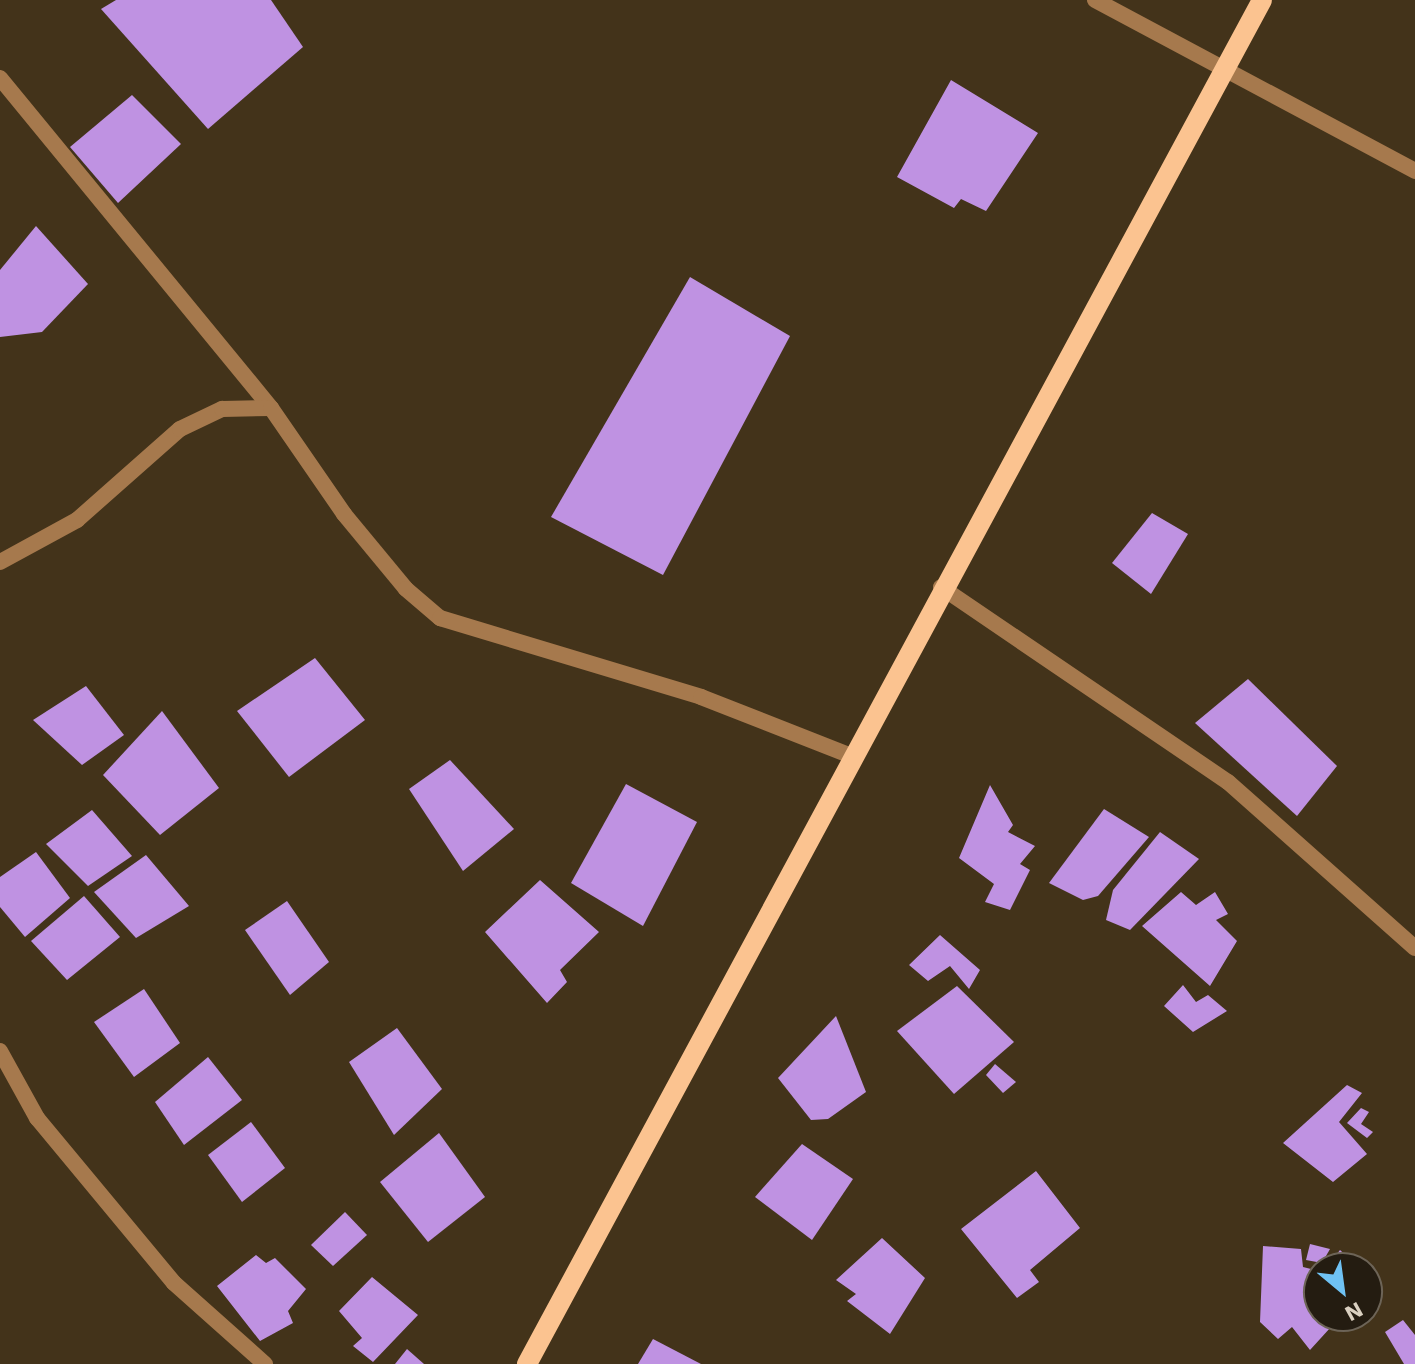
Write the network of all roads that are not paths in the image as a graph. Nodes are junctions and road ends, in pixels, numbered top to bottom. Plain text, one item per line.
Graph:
1 (1095, 0) edge
2 (1262, 0) edge
3 (1224, 70) junction
4 (0, 78) edge
5 (1415, 171) edge
6 (271, 408) junction
7 (0, 562) edge
8 (941, 587) junction
9 (854, 757) junction
10 (1415, 948) edge
11 (0, 1051) edge
12 (265, 1364) edge
13 (527, 1364) edge

1 - 3 street
2 - 3 main road
3 - 5 street
3 - 8 main road
4 - 6 street
6 - 7 street
6 - 9 street
8 - 9 main road
8 - 10 street
9 - 13 main road
11 - 12 street

